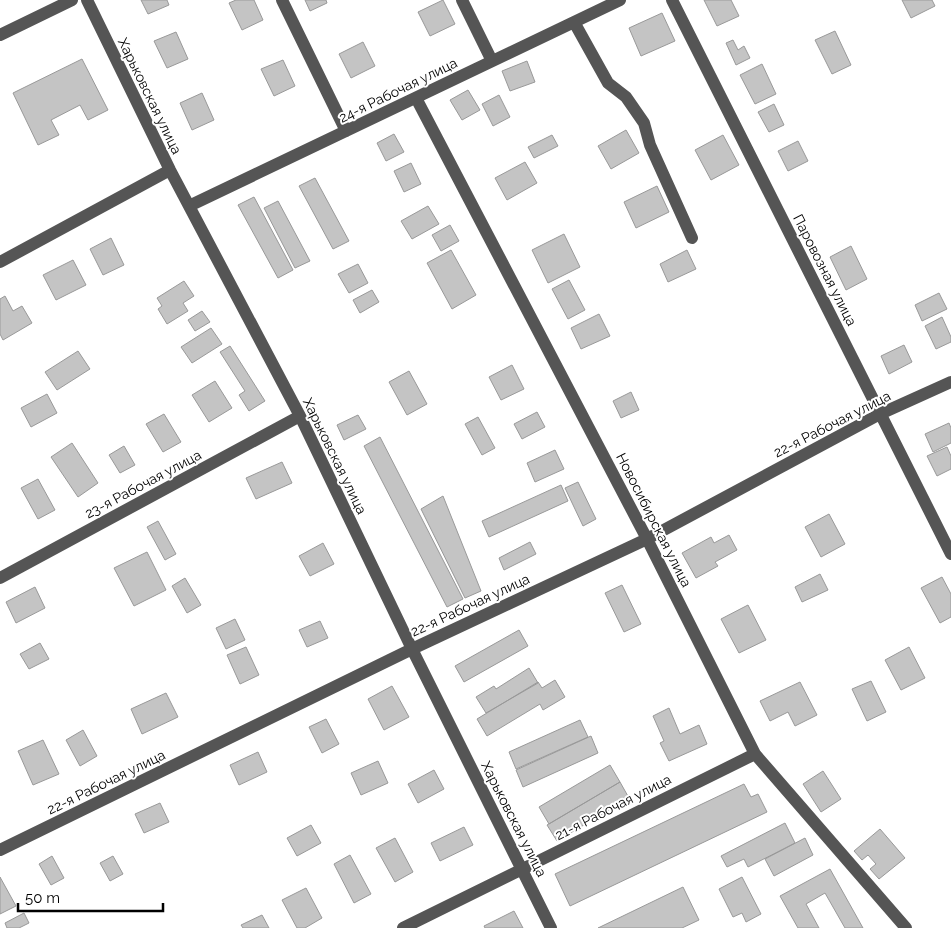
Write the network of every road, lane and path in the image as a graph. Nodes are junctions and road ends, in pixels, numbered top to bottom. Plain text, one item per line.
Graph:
1 (72, 0) edge
2 (87, 0) edge
3 (282, 0) edge
4 (462, 0) edge
5 (620, 0) edge
6 (672, 0) edge
7 (574, 22) junction
8 (0, 35) edge
9 (492, 61) junction
10 (416, 98) junction
11 (346, 131) junction
12 (170, 170) junction
13 (189, 206) junction
14 (692, 238) dead end
15 (0, 262) edge
16 (951, 382) edge
17 (880, 414) junction
18 (300, 416) junction
19 (647, 538) junction
20 (951, 554) edge
21 (0, 578) edge
22 (412, 649) junction
23 (755, 754) junction
24 (0, 850) edge
25 (522, 870) junction
26 (403, 928) edge
27 (551, 928) edge
28 (906, 928) edge

1 - 8 street
2 - 12 street, Харьковская улица
3 - 11 street
4 - 9 street
5 - 7 street, 24-я Рабочая улица
6 - 17 street, Паровозная улица
7 - 9 street, 24-я Рабочая улица
7 - 14 street
9 - 10 street, 24-я Рабочая улица
10 - 11 street, 24-я Рабочая улица
10 - 19 street, Новосибирская улица
11 - 13 street, 24-я Рабочая улица
12 - 13 street, Харьковская улица
12 - 15 street
13 - 18 street, Харьковская улица
16 - 17 street, 22-я Рабочая улица
17 - 19 street, 22-я Рабочая улица
17 - 20 street, Паровозная улица
18 - 21 street, 23-я Рабочая улица
18 - 22 street, Харьковская улица
19 - 22 street, 22-я Рабочая улица
19 - 23 street, Новосибирская улица
22 - 24 street, 22-я Рабочая улица
22 - 25 street, Харьковская улица
23 - 25 street, 21-я Рабочая улица
23 - 28 street, Новосибирская улица
25 - 26 street, 21-я Рабочая улица
25 - 27 street, Харьковская улица

